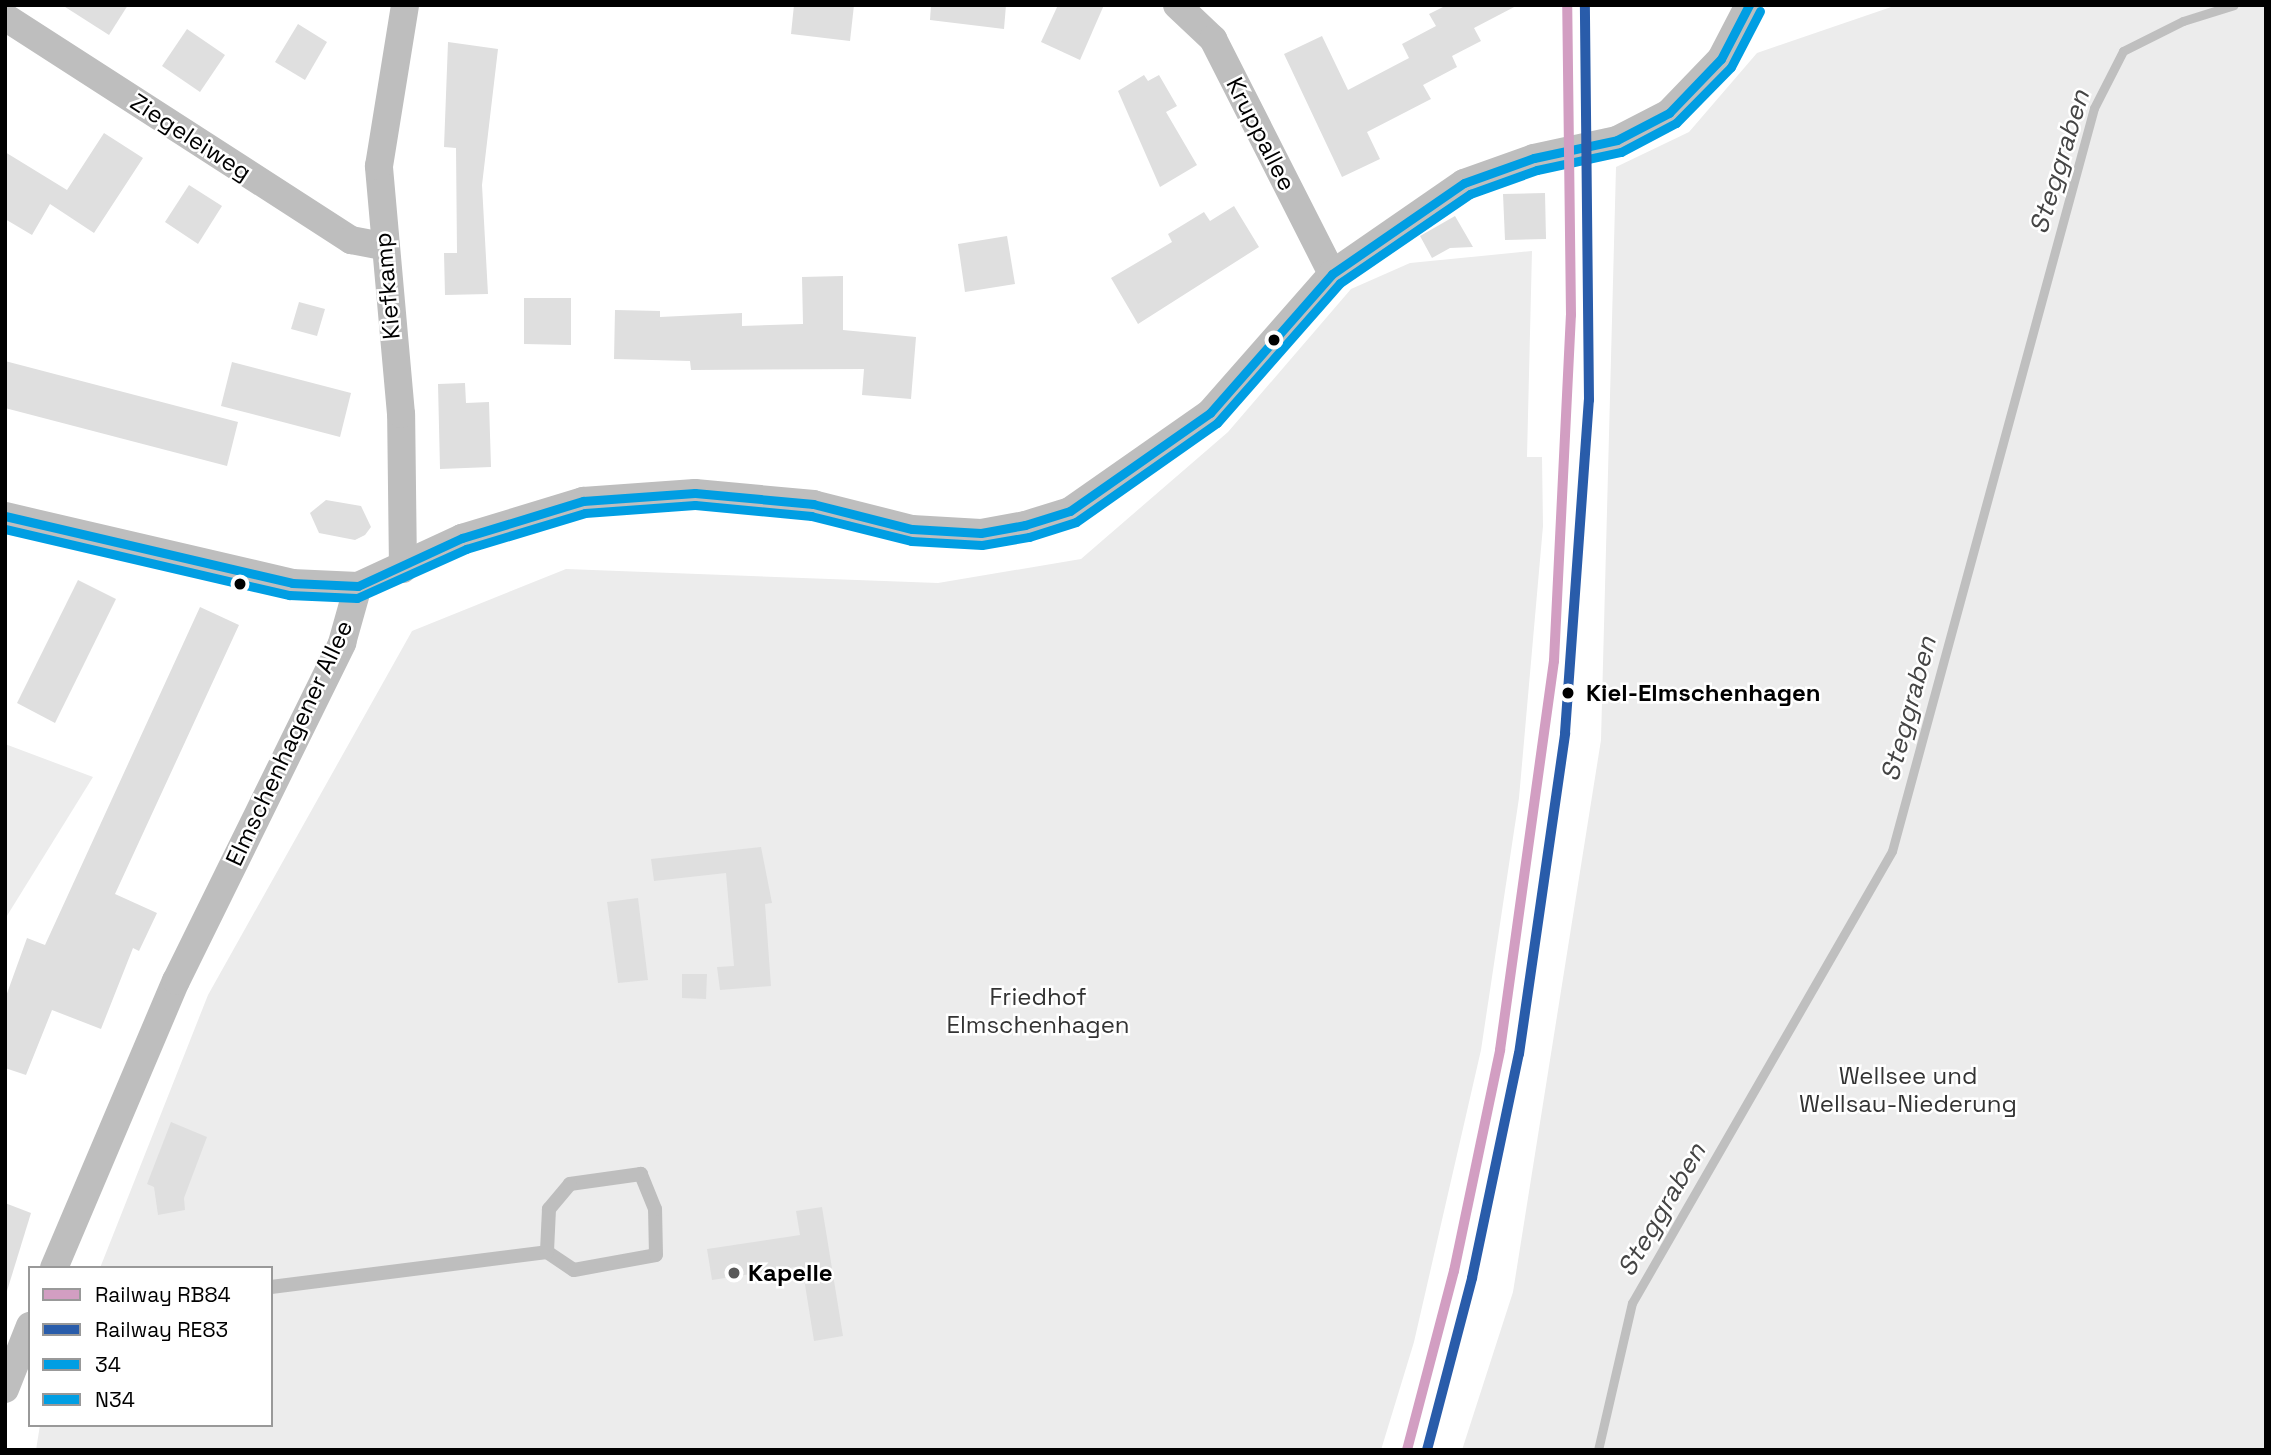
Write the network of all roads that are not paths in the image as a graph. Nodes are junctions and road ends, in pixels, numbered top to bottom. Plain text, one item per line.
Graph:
1 (405, 5) edge
2 (1177, 5) edge
3 (1749, 5) edge
4 (5, 17) edge
5 (382, 246) junction
6 (1332, 274) junction
7 (5, 516) edge
8 (403, 569) junction
9 (358, 586) junction
10 (547, 1252) junction
11 (55, 1266) edge
12 (273, 1287) edge
13 (28, 1331) edge
14 (5, 1389) edge

1 - 5 street, Kiefkamp
2 - 6 street, Kruppallee
3 - 6 street
4 - 5 street, Ziegeleiweg
5 - 8 street, Kiefkamp
6 - 8 street
7 - 9 street
8 - 9 street
9 - 11 street, Elmschenhagener Allee
10 - 10 lane
10 - 12 lane
13 - 14 street

